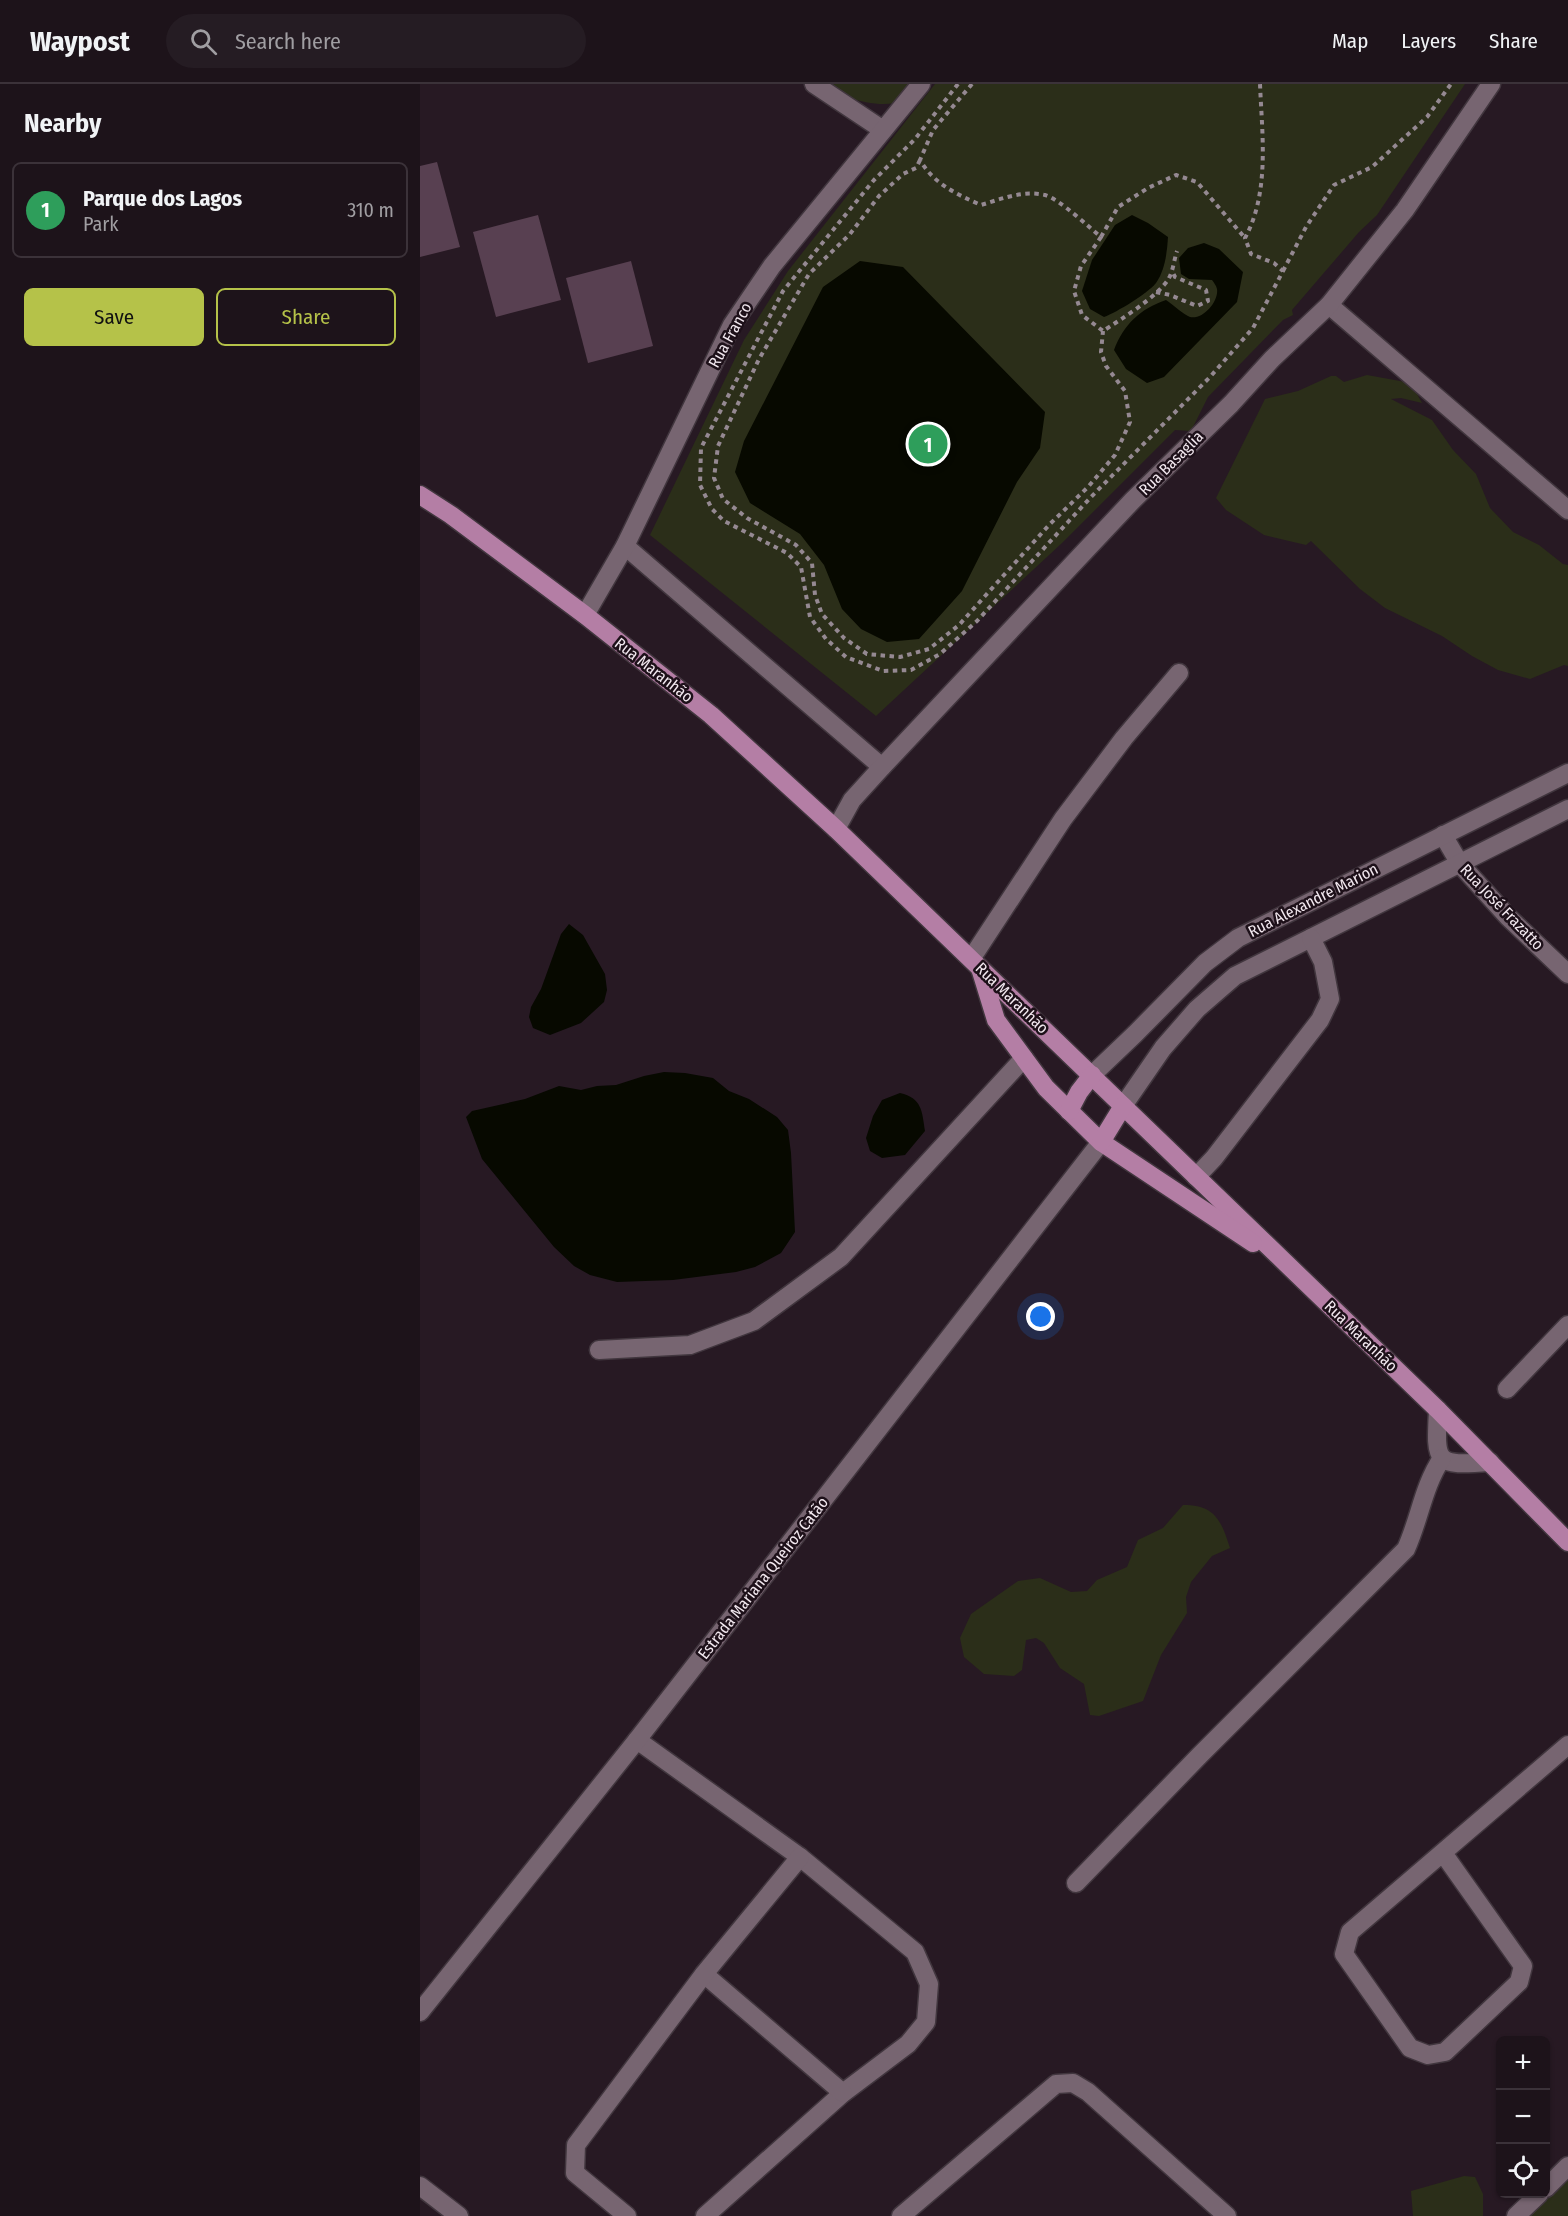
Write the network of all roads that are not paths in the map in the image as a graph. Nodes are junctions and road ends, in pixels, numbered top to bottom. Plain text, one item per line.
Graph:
1 (814, 84) edge
2 (921, 84) edge
3 (1491, 84) edge
4 (883, 130) junction
5 (1329, 305) junction
6 (420, 495) edge
7 (1568, 510) edge
8 (625, 546) junction
9 (585, 615) junction
10 (1179, 673) dead end
11 (882, 767) junction
12 (1568, 773) edge
13 (1568, 809) edge
14 (836, 829) junction
15 (1443, 835) junction
16 (1460, 864) junction
17 (1311, 938) junction
18 (975, 963) junction
19 (1568, 974) edge
20 (1024, 1058) junction
21 (1092, 1075) junction
22 (1123, 1106) junction
23 (1068, 1111) junction
24 (1101, 1142) junction
25 (1196, 1177) junction
26 (1287, 1265) junction
27 (1568, 1324) edge
28 (599, 1350) dead end
29 (1508, 1389) dead end
30 (1438, 1410) junction
31 (1442, 1458) junction
32 (1490, 1462) junction
33 (1568, 1542) edge
34 (637, 1740) junction
35 (1568, 1745) edge
36 (1443, 1853) junction
37 (800, 1857) junction
38 (1076, 1883) dead end
39 (704, 1974) junction
40 (420, 2012) edge
41 (843, 2093) junction
42 (1568, 2166) edge
43 (1550, 2183) edge
44 (423, 2195) edge
45 (1534, 2198) edge
46 (459, 2216) edge
47 (627, 2216) edge
48 (705, 2216) edge
49 (901, 2216) edge
50 (1227, 2216) edge
51 (1516, 2216) edge

1 - 4 street
2 - 4 street, Rua Franco
3 - 5 street, Rua Basaglia
4 - 8 street, Rua Franco
5 - 7 street
5 - 11 street, Rua Basaglia
6 - 9 main road, Rua Maranhão
8 - 9 street, Rua Franco
8 - 11 street
9 - 14 main road, Rua Maranhão
10 - 18 street
11 - 14 street, Rua Basaglia
12 - 15 street, Rua Alexandre Marion
13 - 16 street, Rua Alexandre Marion
14 - 18 main road, Rua Maranhão
15 - 16 street, Rua José Frazatto
15 - 21 street, Rua Alexandre Marion
16 - 17 street, Rua Alexandre Marion
16 - 19 street, Rua José Frazatto
17 - 22 street, Rua Alexandre Marion
17 - 25 street
18 - 20 main road
18 - 21 main road, Rua Maranhão
20 - 23 main road
20 - 28 street
21 - 22 main road, Rua Maranhão
21 - 23 main road
22 - 24 main road
22 - 25 main road, Rua Maranhão
23 - 24 main road
24 - 26 main road
24 - 34 street, Estrada Mariana Queiroz Catão
25 - 26 main road, Rua Maranhão
26 - 30 main road, Rua Maranhão
27 - 29 street
30 - 31 street
30 - 32 main road, Rua Maranhão
31 - 32 street
31 - 38 street
32 - 33 main road, Rua Maranhão
34 - 37 street
34 - 40 street, Estrada Mariana Queiroz Catão
35 - 36 street
36 - 36 street
37 - 39 street
37 - 41 street
39 - 41 street
39 - 47 street
41 - 48 street
42 - 43 street
44 - 46 street
45 - 51 street
49 - 50 street

